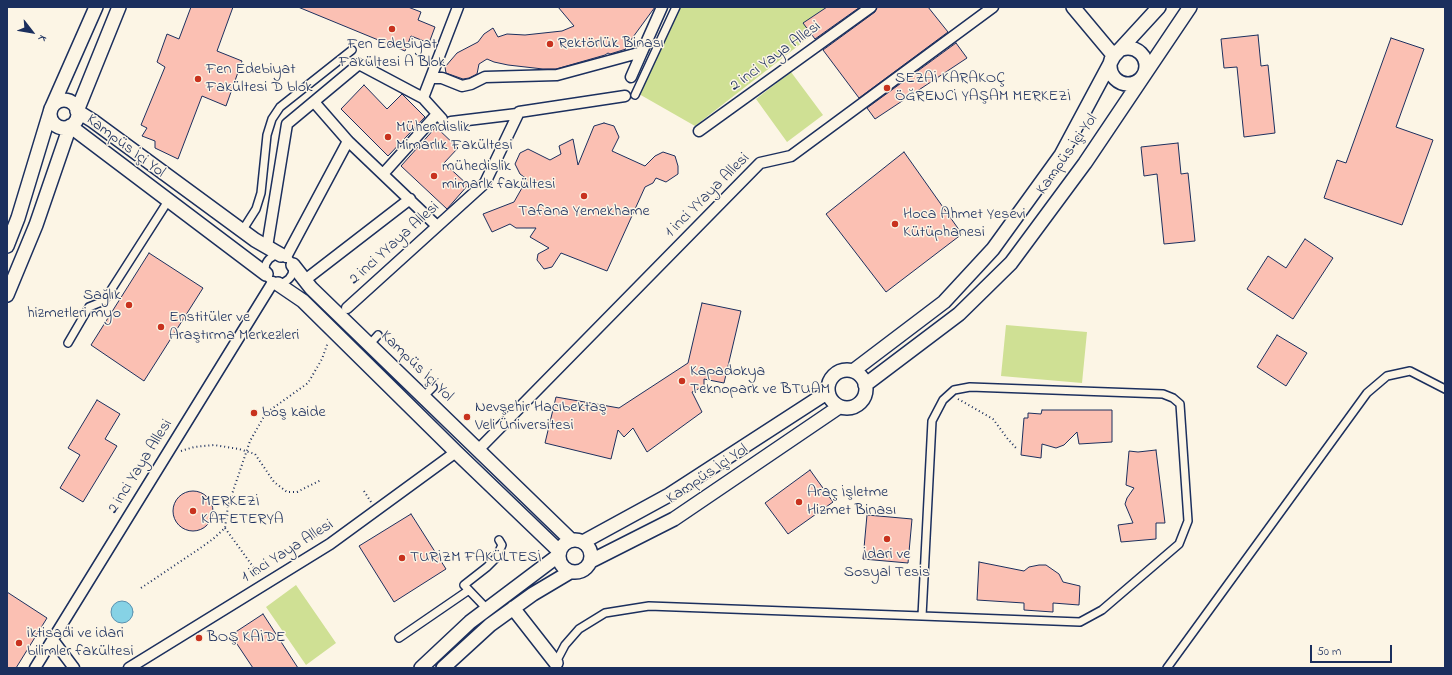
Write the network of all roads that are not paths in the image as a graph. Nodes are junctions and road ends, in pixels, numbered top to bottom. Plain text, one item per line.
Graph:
1 (96, 7) edge
2 (119, 7) edge
3 (458, 7) edge
4 (662, 7) edge
5 (676, 7) edge
6 (871, 7) edge
7 (993, 7) edge
8 (1073, 7) edge
9 (1159, 7) edge
10 (1190, 7) edge
11 (352, 50) dead end
12 (642, 52) junction
13 (1114, 56) junction
14 (631, 77) dead end
15 (431, 78) junction
16 (1142, 78) junction
17 (630, 96) joint
18 (423, 98) junction
19 (314, 102) junction
20 (51, 109) junction
21 (77, 111) junction
22 (517, 114) junction
23 (443, 118) junction
24 (70, 126) junction
25 (699, 131) dead end
26 (348, 141) junction
27 (383, 174) junction
28 (410, 199) junction
29 (168, 201) junction
30 (437, 226) junction
31 (242, 231) junction
32 (7, 246) edge
33 (267, 247) junction
34 (287, 259) junction
35 (272, 280) junction
36 (305, 280) junction
37 (7, 295) edge
38 (347, 308) dead end
39 (373, 340) junction
40 (68, 343) dead end
41 (357, 354) junction
42 (853, 371) junction
43 (865, 385) junction
44 (433, 387) dead end
45 (1445, 389) edge
46 (828, 392) junction
47 (423, 397) junction
48 (839, 407) junction
49 (478, 450) junction
50 (456, 452) junction
51 (499, 540) dead end
52 (577, 541) junction
53 (559, 553) junction
54 (591, 561) junction
55 (570, 572) junction
56 (469, 590) junction
57 (513, 608) junction
58 (487, 609) junction
59 (922, 616) junction
60 (399, 638) dead end
61 (53, 640) junction
62 (554, 666) edge
63 (35, 668) edge
64 (74, 668) edge
65 (128, 668) edge
66 (422, 668) edge
67 (443, 668) edge
68 (1167, 668) edge

1 - 20 street
2 - 21 street, Kampüs İçi Yol
3 - 15 street
4 - 12 street
5 - 17 lane
6 - 25 street, 2 inci Yaya Allesi
7 - 49 street, 1 inci YYaya Allesi
8 - 13 street
9 - 13 street, Kampüs İçi Yol
10 - 16 street, Kampüs İçi Yol
11 - 31 lane
12 - 14 street
12 - 15 street
13 - 16 street
13 - 16 street
13 - 42 street, Kampüs İçi Yol
15 - 18 street
16 - 43 street, Kampüs İçi Yol
17 - 22 street
18 - 19 street
18 - 23 street
19 - 26 street
19 - 33 street
20 - 21 street
20 - 24 street
20 - 32 street
21 - 24 street
21 - 31 street, Kampüs İçi Yol
22 - 23 street
22 - 30 street, 2 inci YYaya Allesi
23 - 27 street
24 - 29 street, Kampüs İçi Yol
24 - 37 street, Kampüs İçi Yol
26 - 27 street
26 - 34 street
27 - 28 street
28 - 30 street
28 - 36 street
29 - 35 street, Kampüs İçi Yol
29 - 40 lane
30 - 38 street, 2 inci YYaya Allesi
31 - 33 street, Kampüs İçi Yol
33 - 34 street, Kampüs İçi Yol
34 - 35 lane
34 - 35 lane
34 - 36 street, Kampüs İçi Yol
35 - 41 street, Kampüs İçi Yol
35 - 61 street, 2 inci Yaya Allesi
36 - 39 street, Kampüs İçi Yol
39 - 41 street
39 - 47 street, Kampüs İçi Yol
41 - 50 street, Kampüs İçi Yol
42 - 43 street
42 - 46 street
43 - 48 street
44 - 47 lane
45 - 68 lane
46 - 48 street
46 - 52 street, Kampüs İçi Yol
47 - 49 street, Kampüs İçi Yol
48 - 54 street, Kampüs İçi Yol
49 - 52 street, Kampüs İçi Yol
50 - 53 street, Kampüs İçi Yol
50 - 65 street, 1 inci Yaya Allesi
51 - 56 lane
52 - 53 street
52 - 54 street
53 - 55 street
53 - 58 street
54 - 55 street
55 - 57 street
56 - 58 lane
56 - 60 lane
57 - 62 street
57 - 67 street
58 - 66 street
59 - 59 lane
59 - 62 lane
61 - 63 street, 2 inci Yaya Allesi
61 - 64 street

